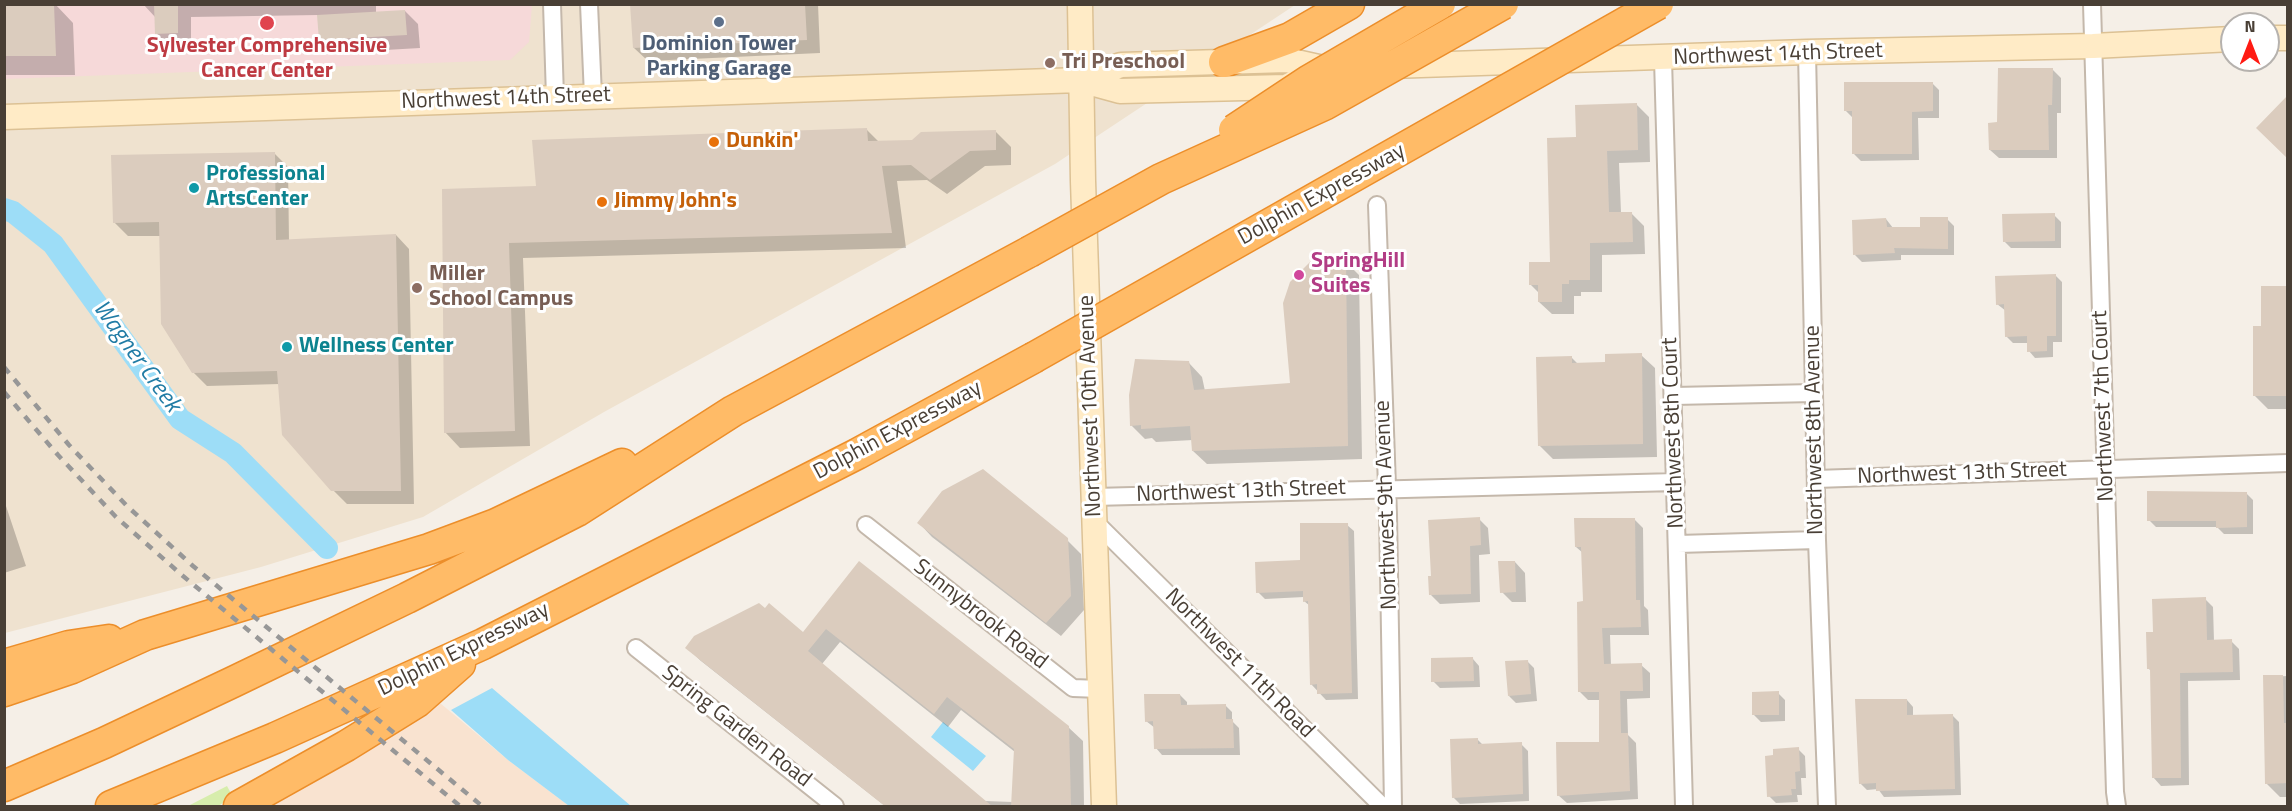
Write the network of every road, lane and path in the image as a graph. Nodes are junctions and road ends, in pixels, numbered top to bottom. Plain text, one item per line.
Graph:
1 (552, 4) edge
2 (589, 4) edge
3 (1080, 4) edge
4 (1349, 4) edge
5 (1440, 4) edge
6 (1503, 4) edge
7 (1658, 4) edge
8 (2092, 4) edge
9 (2220, 40) edge
10 (2093, 46) junction
11 (1807, 52) junction
12 (1663, 59) junction
13 (1224, 62) junction
14 (1323, 68) junction
15 (1080, 80) junction
16 (593, 96) junction
17 (555, 97) junction
18 (4, 117) edge
19 (1161, 179) junction
20 (1377, 204) dead end
21 (1814, 393) junction
22 (1674, 396) junction
23 (733, 411) junction
24 (2288, 463) edge
25 (2106, 469) junction
26 (1816, 478) junction
27 (1676, 482) junction
28 (1387, 488) junction
29 (1094, 497) junction
30 (1095, 522) junction
31 (866, 525) dead end
32 (1817, 540) junction
33 (1678, 544) junction
34 (145, 636) junction
35 (483, 644) junction
36 (636, 648) dead end
37 (4, 665) edge
38 (1100, 689) junction
39 (4, 691) edge
40 (275, 738) junction
41 (4, 786) edge
42 (111, 807) edge
43 (150, 807) edge
44 (239, 807) edge
45 (835, 807) edge
46 (1104, 807) edge
47 (1382, 807) edge
48 (1393, 807) edge
49 (1684, 807) edge
50 (1827, 807) edge
51 (2117, 807) edge

1 - 17 street
2 - 16 street
3 - 15 street, Northwest 10th Avenue
4 - 13 highway
5 - 19 highway, bridge
6 - 19 highway, bridge
7 - 35 highway, Dolphin Expressway, bridge
8 - 10 street, Northwest 7th Court
9 - 10 street, Northwest 14th Street
10 - 11 street, Northwest 14th Street
10 - 25 street, Northwest 7th Court
11 - 12 street, Northwest 14th Street
11 - 21 street, Northwest 8th Avenue
12 - 14 street, Northwest 14th Street
12 - 22 street, Northwest 8th Court
13 - 14 street, Northwest 14th Street
13 - 15 street, Northwest 14th Street
14 - 15 street, Northwest 14th Street
15 - 16 street, Northwest 14th Street
15 - 29 street, Northwest 10th Avenue
16 - 17 street, Northwest 14th Street
17 - 18 street, Northwest 14th Street
19 - 23 highway, bridge
20 - 28 street, Northwest 9th Avenue
21 - 22 street
21 - 26 street, Northwest 8th Avenue
22 - 27 street, Northwest 8th Court
23 - 34 highway
23 - 41 highway
24 - 25 street, Northwest 13th Street
25 - 26 street, Northwest 13th Street
25 - 51 street, Northwest 7th Court
26 - 32 street, Northwest 8th Avenue
27 - 28 street, Northwest 13th Street
27 - 33 street, Northwest 8th Court
28 - 29 street, Northwest 13th Street
28 - 48 street, Northwest 9th Avenue
29 - 30 street, Northwest 10th Avenue
30 - 38 street, Northwest 10th Avenue
30 - 47 street, Northwest 11th Road
31 - 38 street, Sunnybrook Road
32 - 33 street
32 - 50 street, Northwest 8th Avenue
33 - 49 street, Northwest 8th Court
34 - 37 highway
34 - 39 highway
35 - 40 highway, Dolphin Expressway
35 - 44 highway
36 - 45 street, Spring Garden Road
38 - 46 street, Northwest 10th Avenue
40 - 42 highway, Dolphin Expressway
40 - 43 highway

